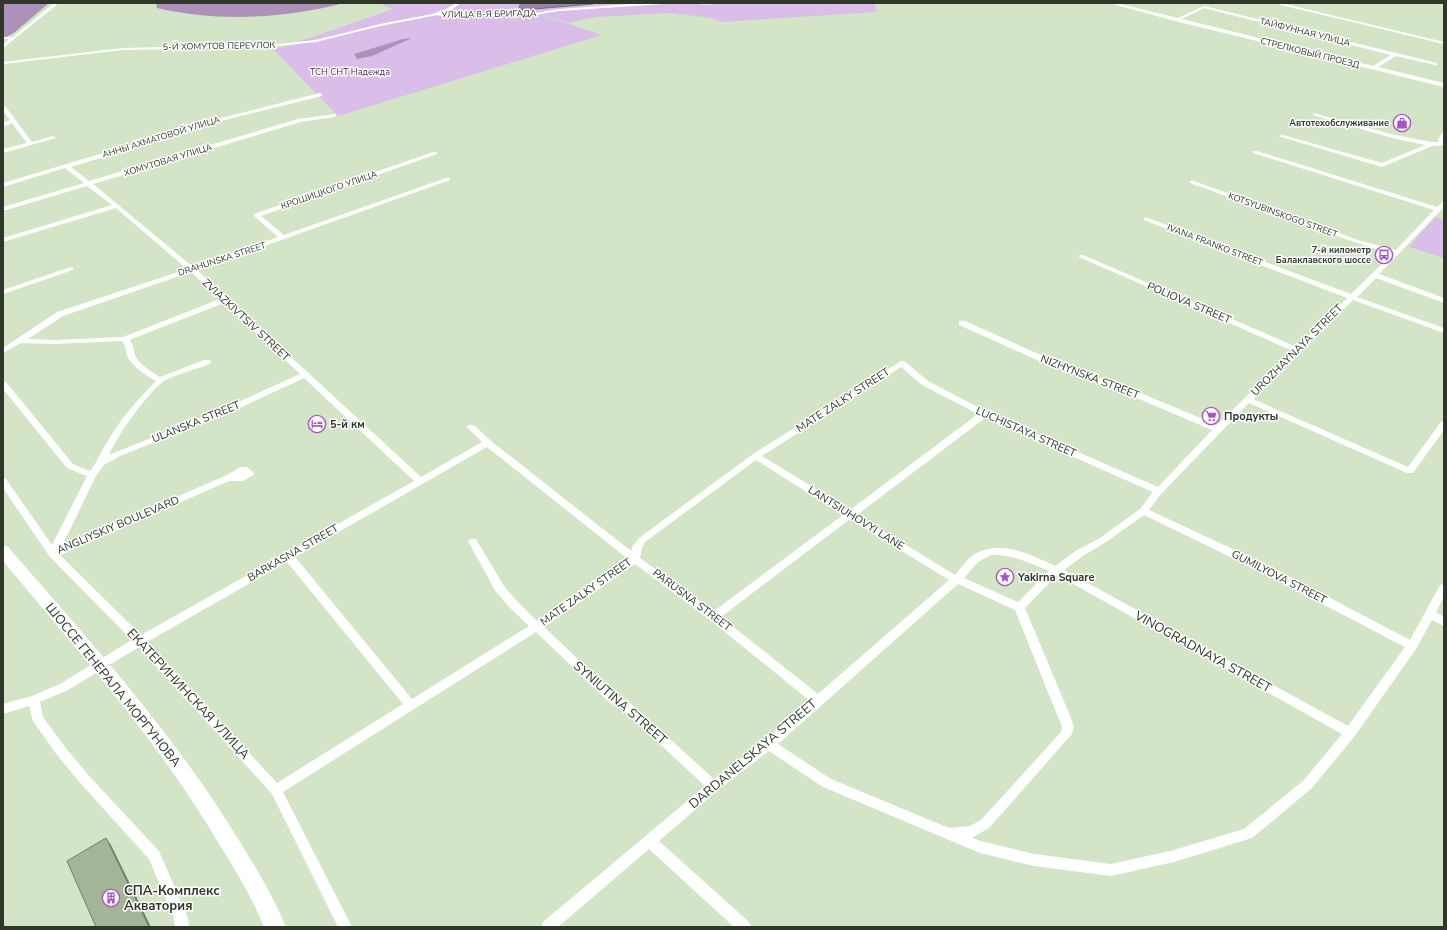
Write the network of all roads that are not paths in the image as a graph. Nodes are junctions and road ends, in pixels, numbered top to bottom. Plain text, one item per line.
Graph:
1 (57, 3) edge
2 (459, 3) edge
3 (664, 3) edge
4 (699, 3) edge
5 (713, 3) edge
6 (1111, 3) edge
7 (1276, 3) edge
8 (433, 15) junction
9 (1177, 20) junction
10 (3, 38) edge
11 (14, 38) junction
12 (1444, 43) edge
13 (3, 47) edge
14 (1396, 54) junction
15 (3, 63) edge
16 (1435, 64) dead end
17 (1374, 68) junction
18 (1444, 85) edge
19 (320, 95) dead end
20 (3, 108) edge
21 (1315, 114) dead end
22 (334, 115) dead end
23 (13, 121) junction
24 (3, 125) edge
25 (1444, 134) edge
26 (1281, 136) dead end
27 (53, 138) dead end
28 (31, 144) junction
29 (1431, 144) junction
30 (1443, 145) edge
31 (3, 151) edge
32 (1255, 152) dead end
33 (435, 153) dead end
34 (66, 166) junction
35 (448, 179) dead end
36 (1192, 182) dead end
37 (89, 184) junction
38 (3, 185) edge
39 (118, 206) junction
40 (1441, 206) edge
41 (3, 209) edge
42 (1146, 219) dead end
43 (283, 238) junction
44 (3, 240) edge
45 (1397, 254) junction
46 (1081, 256) dead end
47 (192, 269) junction
48 (71, 270) dead end
49 (1374, 276) junction
50 (3, 292) edge
51 (1351, 297) junction
52 (224, 300) junction
53 (1444, 301) edge
54 (962, 323) dead end
55 (1444, 332) edge
56 (124, 339) junction
57 (21, 341) junction
58 (1297, 350) junction
59 (3, 351) edge
60 (207, 362) dead end
61 (901, 363) joint
62 (304, 375) junction
63 (162, 379) junction
64 (3, 384) edge
65 (1248, 400) junction
66 (984, 414) junction
67 (1444, 424) edge
68 (471, 427) dead end
69 (1218, 429) junction
70 (488, 443) junction
71 (756, 456) junction
72 (101, 463) junction
73 (92, 475) junction
74 (228, 478) dead end
75 (3, 481) edge
76 (419, 481) junction
77 (1159, 491) junction
78 (1143, 510) junction
79 (851, 514) junction
80 (473, 540) dead end
81 (3, 551) edge
82 (53, 554) junction
83 (288, 556) junction
84 (635, 559) junction
85 (1056, 570) junction
86 (957, 579) junction
87 (1444, 588) edge
88 (1019, 607) junction
89 (1430, 614) junction
90 (714, 616) junction
91 (1444, 622) edge
92 (536, 627) junction
93 (140, 641) junction
94 (1412, 646) junction
95 (100, 666) junction
96 (34, 700) junction
97 (817, 700) junction
98 (411, 706) junction
99 (3, 709) edge
100 (1350, 733) junction
101 (769, 744) junction
102 (714, 786) junction
103 (276, 790) junction
104 (948, 834) junction
105 (650, 841) junction
106 (182, 927) edge
107 (275, 927) edge
108 (345, 927) edge
109 (548, 927) edge
110 (744, 927) edge

1 - 11 street
2 - 8 street
3 - 8 street, УЛИЦА 8-Я БРИГАДА
4 - 5 street
6 - 9 street, СТРЕЛКОВЫЙ ПРОЕЗД
7 - 12 street
8 - 15 street, 5-Й ХОМУТОВ ПЕРЕУЛОК
9 - 14 street, ТАЙФУННАЯ УЛИЦА
9 - 17 street, СТРЕЛКОВЫЙ ПРОЕЗД
10 - 11 street
11 - 13 street
14 - 16 street, ТАЙФУННАЯ УЛИЦА
14 - 17 street
17 - 18 street, СТРЕЛКОВЫЙ ПРОЕЗД
19 - 34 street, АННЫ АХМАТОВОЙ УЛИЦА
20 - 23 street
21 - 29 street
22 - 37 street, ХОМУТОВАЯ УЛИЦА
23 - 24 street
23 - 28 street
25 - 30 street
26 - 29 street
27 - 28 street
28 - 31 street
29 - 30 street
32 - 40 street
33 - 43 street, КРОШИЦКОГО УЛИЦА
34 - 37 street, ZVIAZKIVTSIV STREET
34 - 38 street, АННЫ АХМАТОВОЙ УЛИЦА
35 - 43 street, DRAHUNSKA STREET
36 - 45 street, KOTSYUBINSKOGO STREET
37 - 39 street, ZVIAZKIVTSIV STREET
37 - 41 street, ХОМУТОВАЯ УЛИЦА
39 - 44 street
39 - 47 street, ZVIAZKIVTSIV STREET
40 - 45 street, UROZHAYNAYA STREET
42 - 51 street, IVANA FRANKO STREET
43 - 47 street, DRAHUNSKA STREET
45 - 49 street, UROZHAYNAYA STREET
46 - 58 street, POLIOVA STREET
47 - 52 street, ZVIAZKIVTSIV STREET
47 - 57 street, DRAHUNSKA STREET
48 - 50 street
49 - 51 street, UROZHAYNAYA STREET
49 - 53 street
51 - 55 street, IVANA FRANKO STREET
51 - 58 street, UROZHAYNAYA STREET
52 - 56 street
52 - 62 street, ZVIAZKIVTSIV STREET
54 - 69 street, NIZHYNSKA STREET
56 - 57 street
56 - 63 street
57 - 59 street, DRAHUNSKA STREET
58 - 65 street, UROZHAYNAYA STREET
60 - 63 street
61 - 66 street, LUCHISTAYA STREET
61 - 71 street, MATE ZALKY STREET
62 - 72 street, ULANSKA STREET
62 - 76 street, ZVIAZKIVTSIV STREET
63 - 72 street
64 - 73 street
65 - 67 street
65 - 69 street, UROZHAYNAYA STREET
66 - 77 street, LUCHISTAYA STREET
66 - 79 street
68 - 70 street, PARUSNA STREET
69 - 77 street, UROZHAYNAYA STREET
70 - 76 street, BARKASNA STREET
70 - 84 street, PARUSNA STREET
71 - 79 street, LANTSIUHOVYI LANE
71 - 84 street, MATE ZALKY STREET
72 - 73 street, ULANSKA STREET
73 - 82 street, ANGLIYSKIY BOULEVARD
74 - 82 street, ANGLIYSKIY BOULEVARD
75 - 82 street, ЕКАТЕРИНИНСКАЯ УЛИЦА
76 - 83 street, BARKASNA STREET
77 - 78 street, UROZHAYNAYA STREET
78 - 85 street, UROZHAYNAYA STREET
78 - 94 street, GUMILYOVA STREET
79 - 86 street, LANTSIUHOVYI LANE
79 - 90 street
80 - 92 street, SYNIUTINA STREET
81 - 95 main road, ШОССЕ ГЕНЕРАЛА МОРГУНОВА
82 - 93 street, ЕКАТЕРИНИНСКАЯ УЛИЦА
83 - 93 street, BARKASNA STREET
83 - 98 street
84 - 90 street, PARUSNA STREET
84 - 92 street, MATE ZALKY STREET
85 - 86 street
85 - 88 street
85 - 100 street, VINOGRADNAYA STREET
86 - 88 street
86 - 97 street, DARDANELSKAYA STREET
87 - 89 street
88 - 104 street
89 - 91 street
89 - 94 street
90 - 97 street, PARUSNA STREET
92 - 98 street, MATE ZALKY STREET
92 - 102 street, SYNIUTINA STREET
93 - 95 street, BARKASNA STREET
93 - 103 street, ЕКАТЕРИНИНСКАЯ УЛИЦА
94 - 100 street
95 - 96 street, BARKASNA STREET
95 - 107 main road, ШОССЕ ГЕНЕРАЛА МОРГУНОВА
96 - 99 street, BARKASNA STREET
96 - 106 street
97 - 101 street, DARDANELSKAYA STREET
98 - 103 street, MATE ZALKY STREET
100 - 104 street
101 - 102 street, DARDANELSKAYA STREET
101 - 104 street
102 - 105 street, DARDANELSKAYA STREET
103 - 108 street, ЕКАТЕРИНИНСКАЯ УЛИЦА
105 - 109 street, DARDANELSKAYA STREET
105 - 110 street

